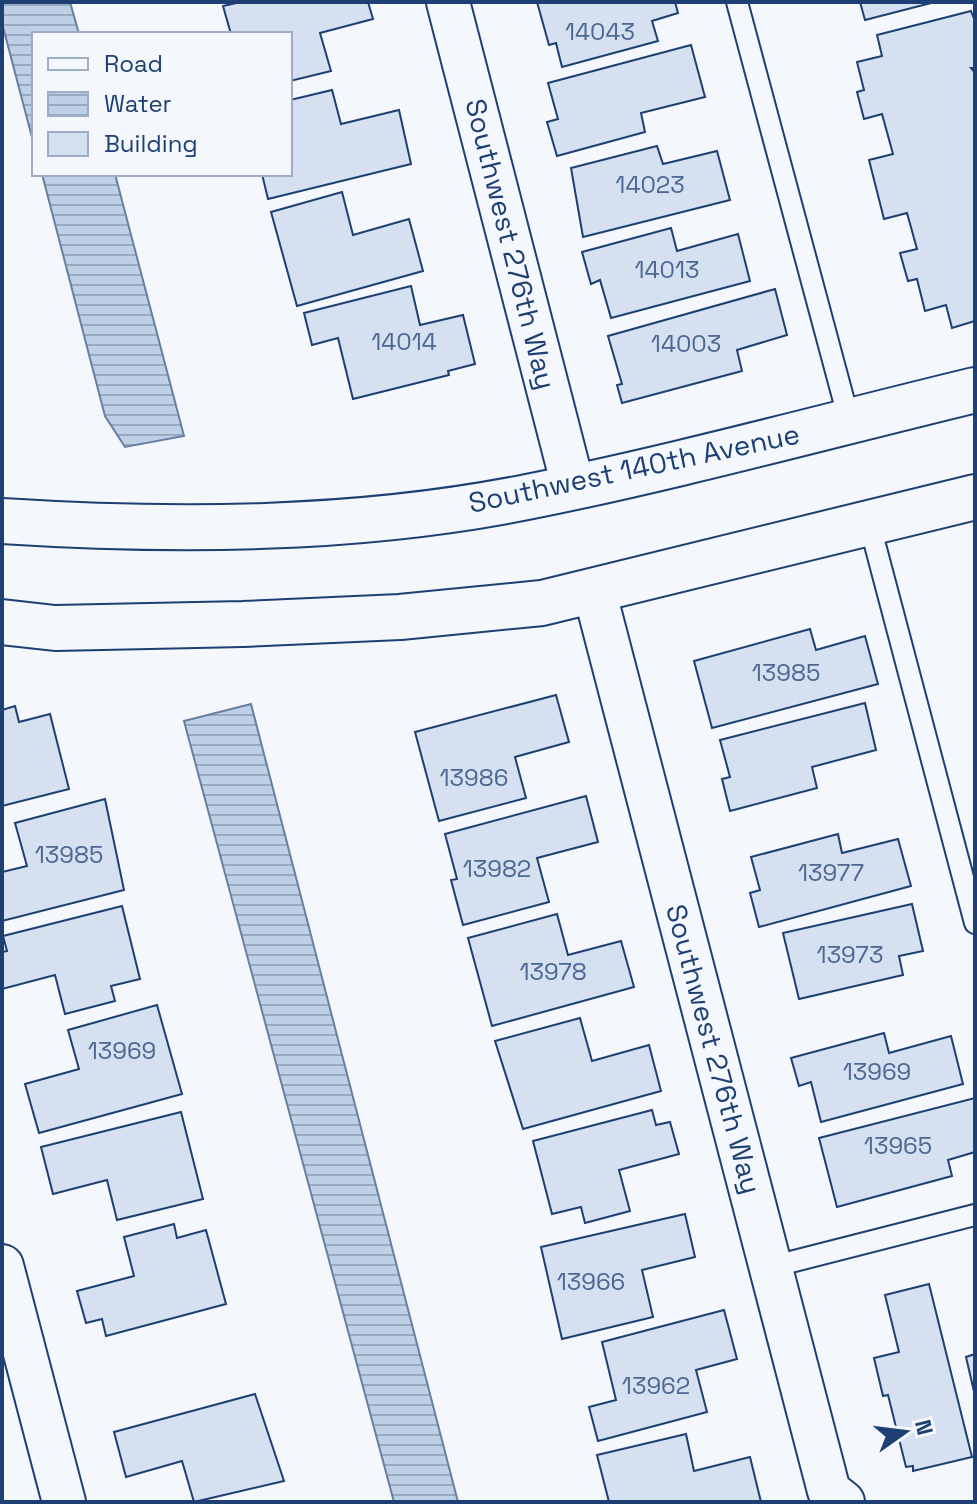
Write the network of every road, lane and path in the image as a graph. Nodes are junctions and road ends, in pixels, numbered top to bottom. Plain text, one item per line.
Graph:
1 (448, 2) edge
2 (737, 2) edge
3 (975, 390) edge
4 (849, 420) junction
5 (573, 486) junction
6 (975, 497) edge
7 (2, 521) edge
8 (869, 522) junction
9 (594, 590) junction
10 (2, 622) edge
11 (975, 923) edge
12 (975, 1215) edge
13 (2, 1266) edge
14 (771, 1267) junction
15 (15, 1365) edge
16 (64, 1502) edge
17 (843, 1502) edge

1 - 5 street, Southwest 276th Way
2 - 4 lane
3 - 4 street, Southwest 140th Avenue
4 - 5 street, Southwest 140th Avenue
5 - 7 street, Southwest 140th Avenue
6 - 8 street
8 - 9 street
8 - 11 lane
9 - 10 street
9 - 14 street, Southwest 276th Way
12 - 14 lane
13 - 15 street
14 - 17 street, Southwest 276th Way
15 - 16 street

